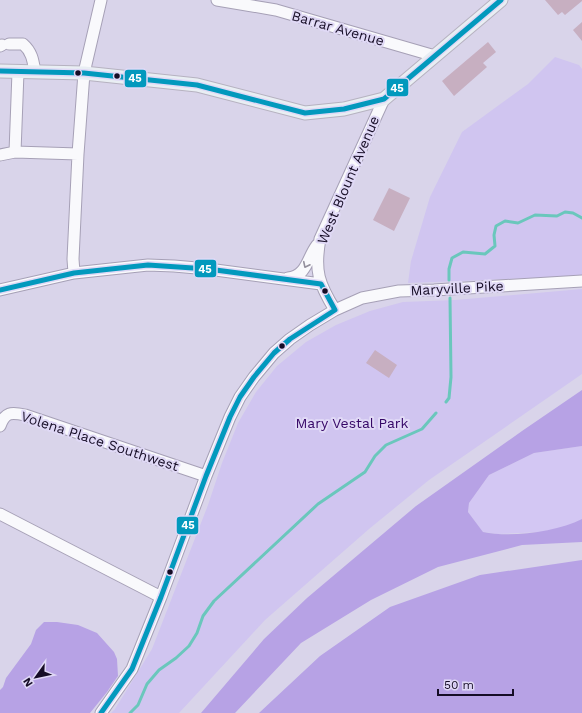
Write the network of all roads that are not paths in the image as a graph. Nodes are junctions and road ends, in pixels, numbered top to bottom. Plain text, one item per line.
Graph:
1 (101, 0) edge
2 (217, 0) edge
3 (500, 0) edge
4 (4, 45) edge
5 (435, 56) junction
6 (0, 71) edge
7 (18, 72) junction
8 (35, 72) junction
9 (84, 73) junction
10 (384, 99) junction
11 (15, 152) junction
12 (78, 154) junction
13 (0, 155) edge
14 (320, 239) junction
15 (74, 273) junction
16 (282, 278) junction
17 (582, 281) edge
18 (321, 284) junction
19 (0, 290) edge
20 (335, 310) junction
21 (0, 426) edge
22 (206, 476) junction
23 (0, 514) edge
24 (162, 597) junction
25 (101, 713) edge

1 - 9 street
2 - 5 street, Barrar Avenue
3 - 5 main road
4 - 8 street
5 - 10 main road
6 - 7 main road
7 - 8 main road
7 - 11 street
8 - 9 main road
9 - 10 main road
9 - 12 street
10 - 14 street, West Blount Avenue
11 - 12 street
11 - 13 street
12 - 15 street
14 -> 16 street
14 - 18 street, West Blount Avenue
15 - 16 street
15 - 19 street
16 - 18 street
17 - 20 street, Maryville Pike
18 - 20 street, West Blount Avenue
20 - 22 street
21 - 22 street, Volena Place Southwest
22 - 24 street
23 - 24 street
24 - 25 street

